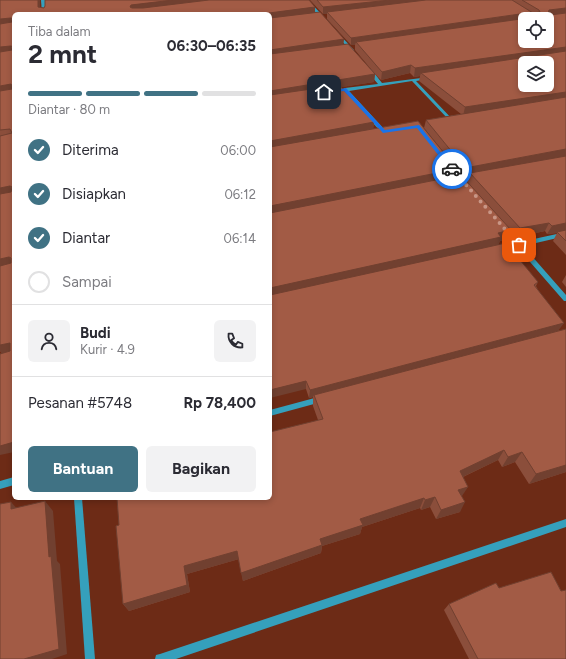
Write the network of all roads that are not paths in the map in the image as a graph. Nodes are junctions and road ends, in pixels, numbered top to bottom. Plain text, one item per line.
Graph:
1 (43, 0) edge
2 (306, 0) edge
3 (44, 12) edge
4 (325, 17) junction
5 (317, 18) edge
6 (327, 22) edge
7 (332, 28) edge
8 (357, 48) edge
9 (351, 49) junction
10 (344, 50) edge
11 (356, 55) edge
12 (366, 67) edge
13 (432, 77) edge
14 (413, 80) junction
15 (381, 85) junction
16 (345, 89) junction
17 (338, 90) edge
18 (445, 122) edge
19 (397, 130) edge
20 (384, 132) junction
21 (377, 134) edge
22 (499, 223) edge
23 (566, 234) edge
24 (519, 245) junction
25 (490, 252) edge
26 (566, 299) edge
27 (331, 397) edge
28 (272, 412) edge
29 (12, 482) edge
30 (0, 485) edge
31 (78, 500) edge
32 (566, 524) edge
33 (90, 659) edge
34 (160, 659) edge

1 - 3 street
2 - 4 street
4 - 5 street
4 - 6 street
7 - 9 street
8 - 9 street
9 - 10 street
9 - 11 street
12 - 15 street
13 - 14 street
14 - 15 street
14 - 18 street
15 - 16 street
16 - 17 street
16 - 20 street
19 - 20 street
20 - 21 street
22 - 24 street
23 - 24 street
24 - 25 street
24 - 26 street
27 - 28 street
29 - 30 street
31 - 33 street
32 - 34 street

